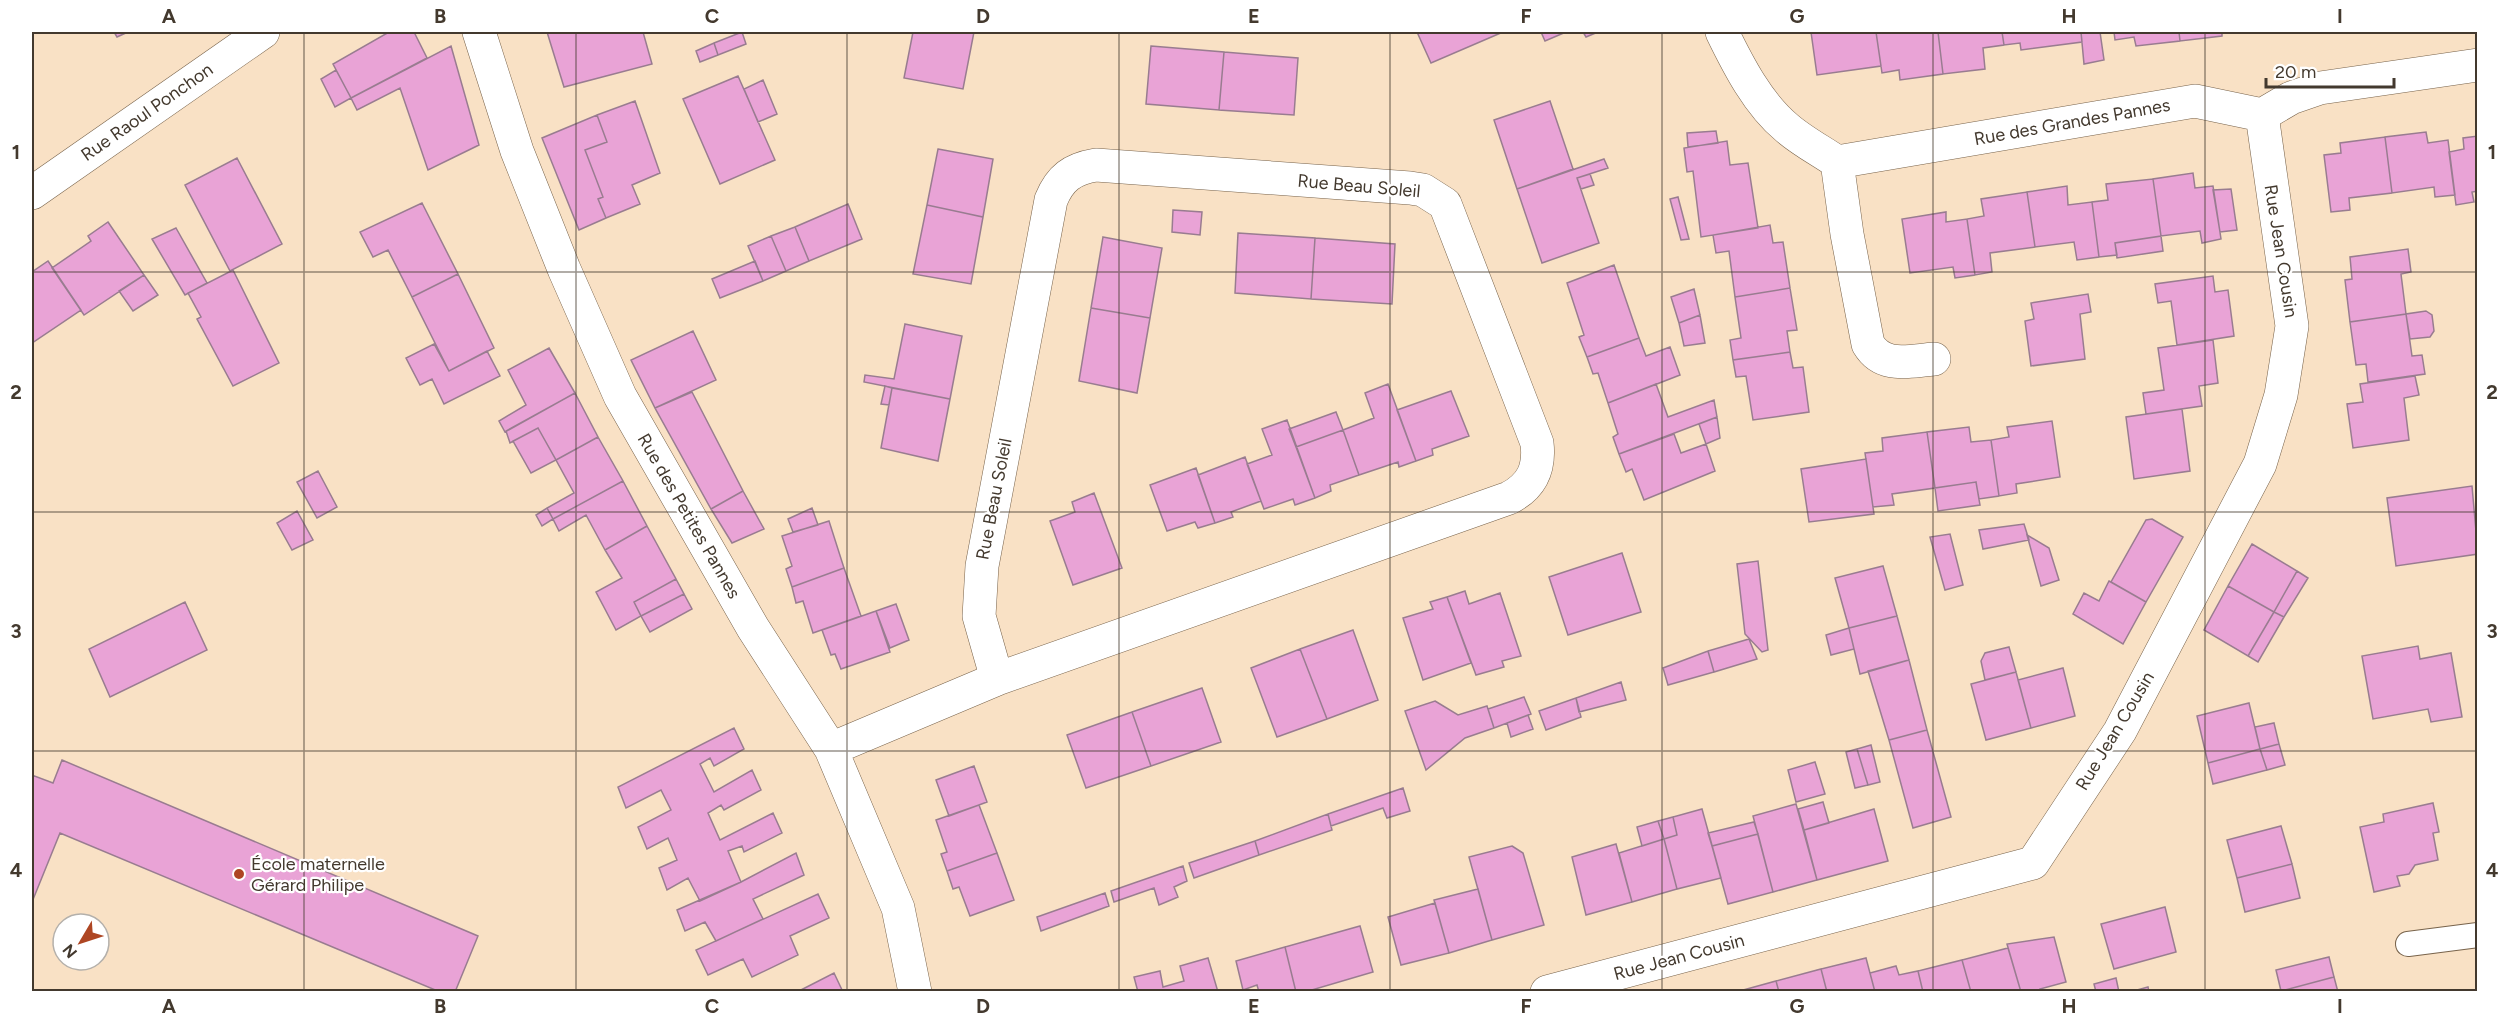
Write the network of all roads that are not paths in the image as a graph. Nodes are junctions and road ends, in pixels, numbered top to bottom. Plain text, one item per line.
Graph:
1 (263, 32) edge
2 (479, 32) edge
3 (1722, 32) edge
4 (2478, 65) edge
5 (2262, 115) junction
6 (1838, 162) junction
7 (32, 193) edge
8 (1934, 359) dead end
9 (997, 678) junction
10 (831, 749) junction
11 (2478, 935) edge
12 (2408, 944) dead end
13 (915, 992) edge
14 (1547, 992) edge

1 - 7 street, Rue Raoul Ponchon
2 - 10 street, Rue des Petites Pannes
3 - 6 street
4 - 5 street
5 - 6 street, Rue des Grandes Pannes
5 - 14 street, Rue Jean Cousin
6 - 8 street
9 - 9 street, Rue Beau Soleil
9 - 10 street, Rue Beau Soleil
10 - 13 street, Rue des Petites Pannes
11 - 12 lane

